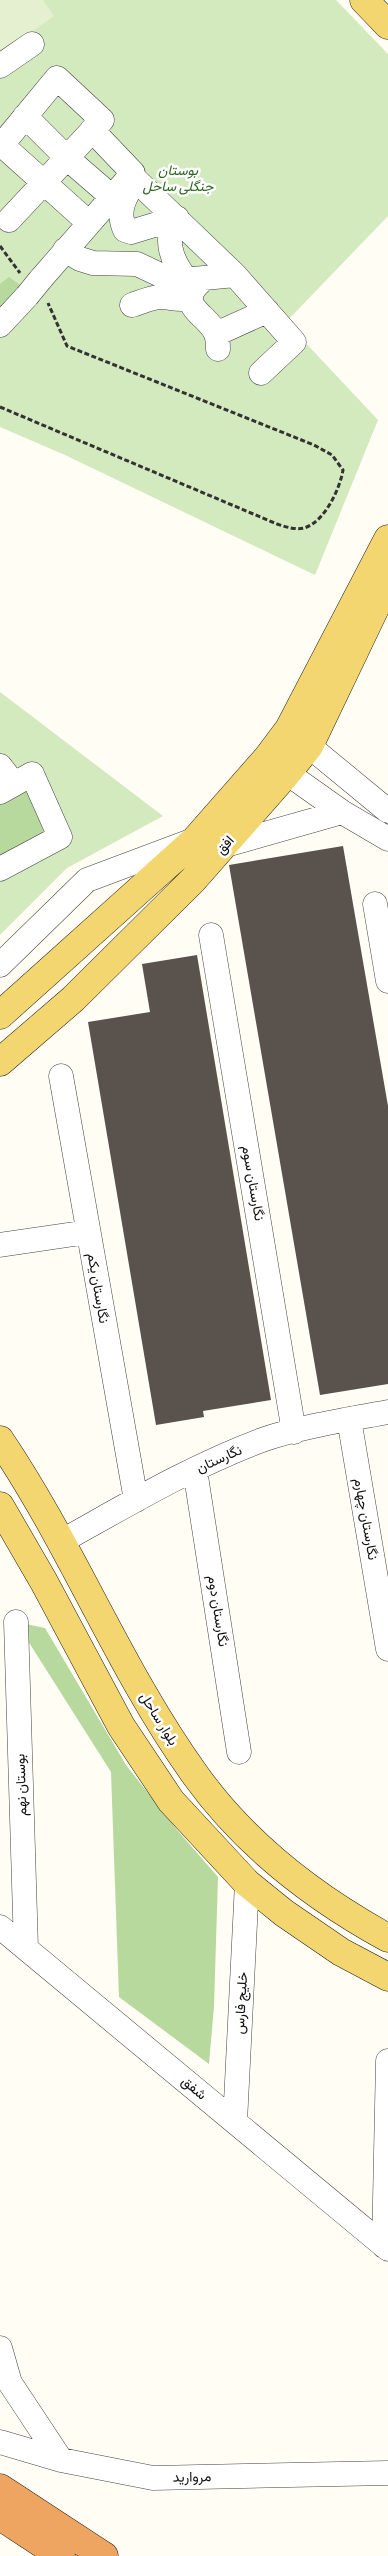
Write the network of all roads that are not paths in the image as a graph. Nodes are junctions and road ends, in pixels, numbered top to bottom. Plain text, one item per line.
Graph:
1 (364, 0) edge
2 (388, 25) edge
3 (32, 44) dead end
4 (0, 66) edge
5 (25, 116) junction
6 (92, 130) junction
7 (1, 146) edge
8 (67, 158) junction
9 (45, 183) junction
10 (112, 197) junction
11 (177, 218) junction
12 (9, 220) dead end
13 (89, 223) junction
14 (131, 232) junction
15 (65, 250) junction
16 (107, 263) junction
17 (235, 275) junction
18 (194, 285) junction
19 (132, 304) dead end
20 (267, 311) junction
21 (0, 325) edge
22 (261, 373) dead end
23 (388, 539) edge
24 (388, 581) edge
25 (299, 737) junction
26 (278, 765) junction
27 (5, 781) edge
28 (388, 811) edge
29 (342, 812) junction
30 (388, 839) edge
31 (195, 840) junction
32 (226, 845) junction
33 (0, 869) edge
34 (375, 904) dead end
35 (211, 935) dead end
36 (0, 965) edge
37 (388, 981) edge
38 (0, 1015) edge
39 (0, 1062) edge
40 (61, 1076) dead end
41 (88, 1232) junction
42 (0, 1246) edge
43 (388, 1412) edge
44 (349, 1419) junction
45 (294, 1432) junction
46 (0, 1440) edge
47 (195, 1470) junction
48 (136, 1500) junction
49 (0, 1506) edge
50 (62, 1540) junction
51 (16, 1622) dead end
52 (388, 1649) edge
53 (239, 1752) dead end
54 (248, 1838) junction
55 (247, 1883) junction
56 (0, 1927) edge
57 (388, 1938) edge
58 (26, 1948) junction
59 (388, 1977) edge
60 (388, 2061) edge
61 (235, 2122) junction
62 (386, 2247) edge
63 (0, 2348) edge
64 (0, 2442) edge
65 (61, 2460) junction
66 (388, 2473) edge
67 (0, 2488) edge
68 (0, 2516) edge
69 (61, 2556) edge
70 (104, 2556) edge

1 - 2 main road
3 - 4 street
5 - 6 street
5 - 7 street
5 - 8 street
6 - 8 street
6 - 10 street
7 - 9 street
8 - 9 street
8 - 10 street
9 - 12 street
9 - 13 street
10 - 13 street
11 - 14 street
11 - 14 street
11 - 17 street
11 - 18 street
13 - 15 street
14 - 16 street
15 - 16 street
15 - 21 street
16 - 18 street
17 - 18 street
17 - 20 street
18 - 19 street
18 - 20 street
20 - 22 street
23 - 25 main road, افق
24 - 25 main road, افق
25 - 26 main road, افق
25 - 28 street
26 - 29 street
26 - 31 main road, افق
26 - 32 main road, افق
27 - 33 street
29 - 30 street
29 - 32 street
31 - 36 street
31 - 38 main road, افق
32 - 39 main road, افق
34 - 37 street
35 - 45 street, نگارستان سوم
40 - 41 street, نگارستان یکم
41 - 42 street
41 - 48 street, نگارستان یکم
43 - 44 street, نگارستان
44 - 45 street, نگارستان
44 - 52 street, نگارستان چهارم
45 - 47 street, نگارستان
46 - 50 main road, بلوار ساحل
47 - 48 street, نگارستان
47 - 53 street, نگارستان دوم
48 - 50 street, نگارستان
49 - 55 main road
50 - 54 main road, بلوار ساحل
51 - 58 street, بوستان نهم
54 - 55 main road
54 - 57 main road, بلوار ساحل
55 - 59 main road
55 - 61 street, خلیج فارس
56 - 58 street, شفق
58 - 61 street, شفق
60 - 62 street
61 - 62 street, شفق
63 - 65 street
64 - 65 street, مروارید
65 - 66 street, مروارید
67 - 70 highway
68 - 69 highway

